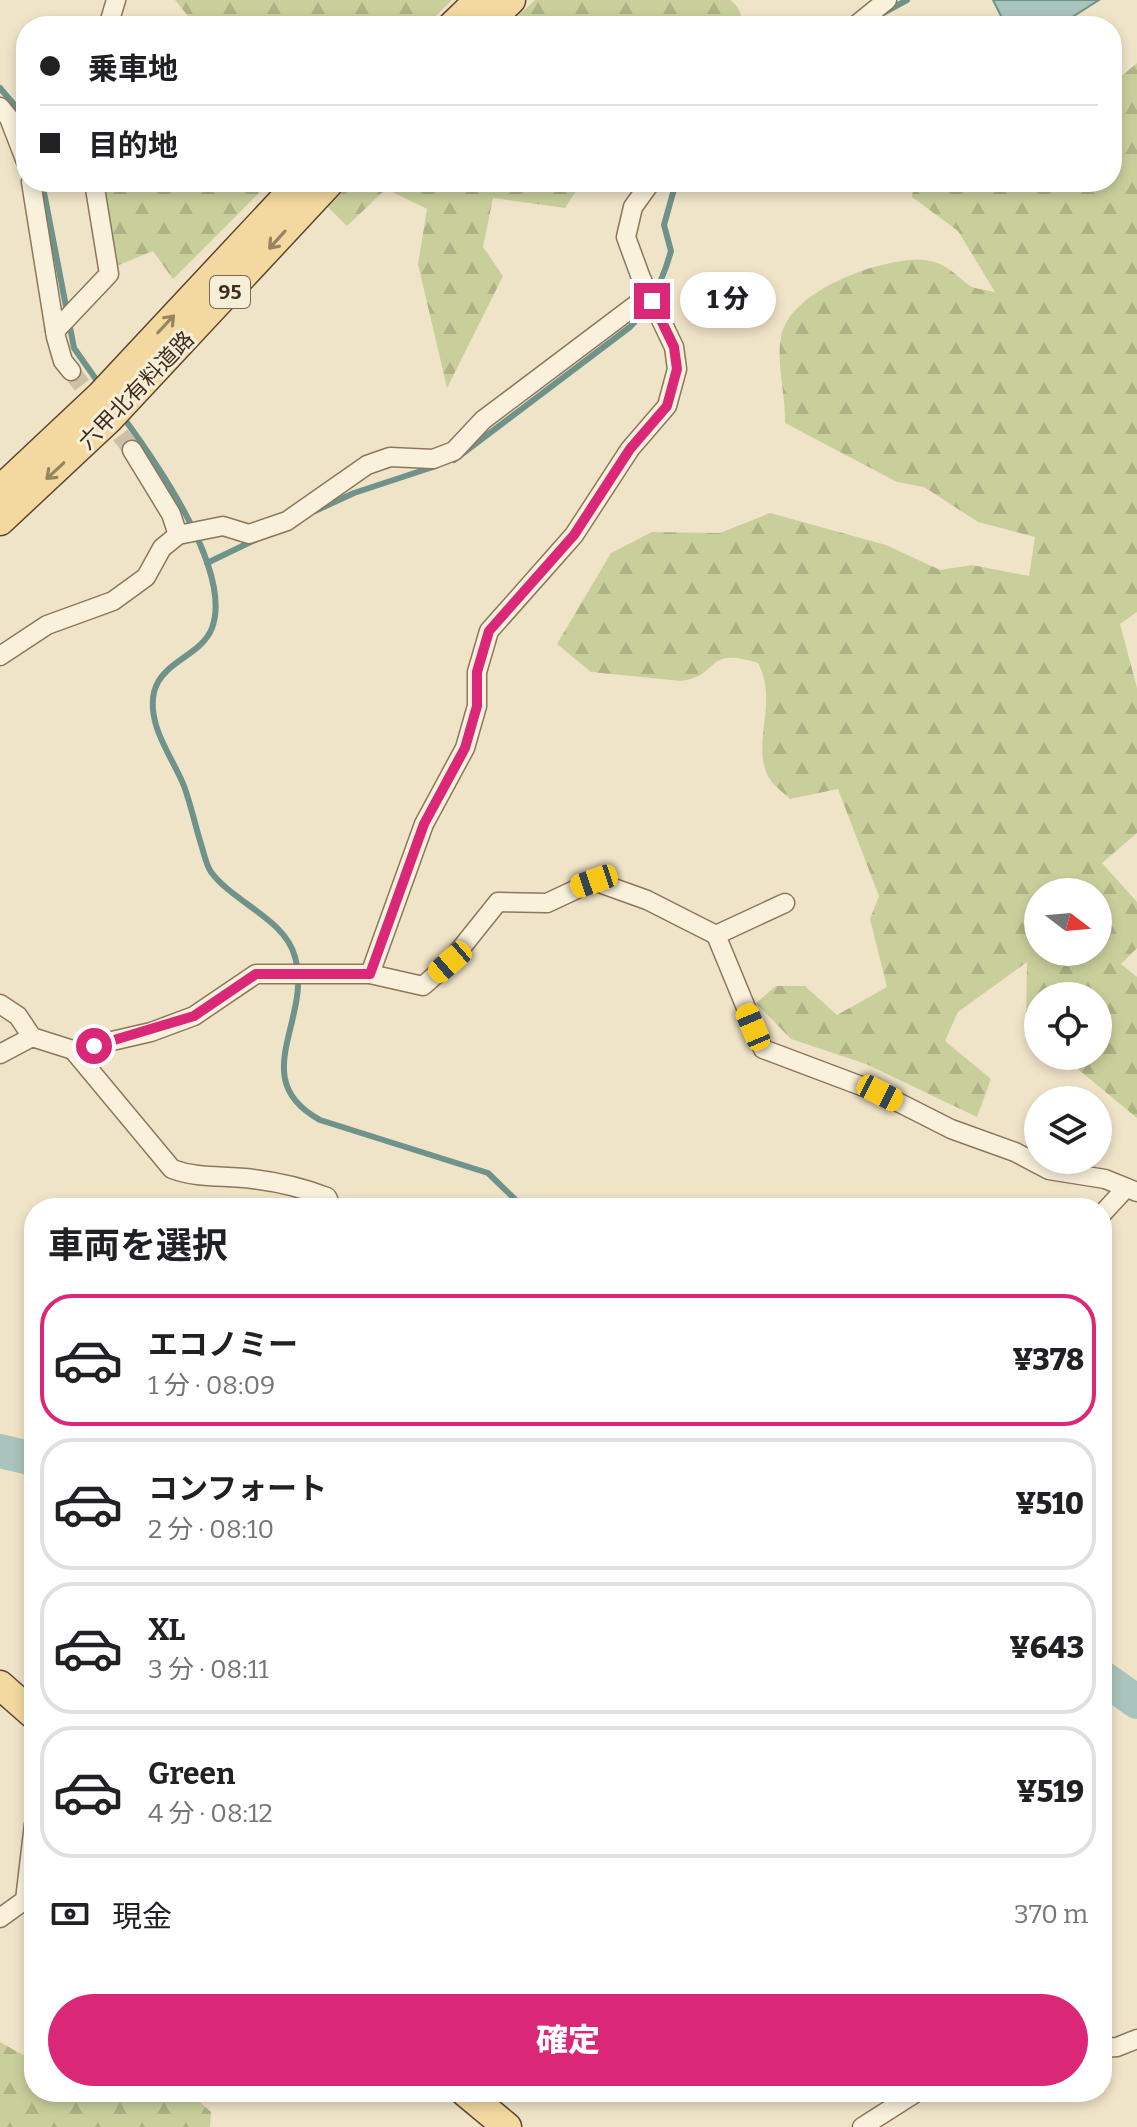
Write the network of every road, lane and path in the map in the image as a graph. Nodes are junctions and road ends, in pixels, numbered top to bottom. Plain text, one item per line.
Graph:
1 (479, 0) edge
2 (511, 0) edge
3 (887, 0) edge
4 (462, 16) edge
5 (494, 16) edge
6 (867, 16) edge
7 (0, 107) edge
8 (16, 136) edge
9 (33, 192) edge
10 (96, 192) edge
11 (291, 192) edge
12 (320, 192) edge
13 (644, 192) edge
14 (637, 304) dead end
15 (56, 329) junction
16 (71, 371) tunnel mouth
17 (112, 399) junction
18 (132, 450) tunnel mouth
19 (0, 490) edge
20 (0, 521) edge
21 (179, 535) junction
22 (0, 656) edge
23 (785, 903) dead end
24 (716, 935) junction
25 (370, 974) junction
26 (0, 1004) edge
27 (32, 1037) junction
28 (73, 1050) junction
29 (0, 1054) edge
30 (1132, 1190) edge
31 (327, 1198) edge
32 (1112, 1206) edge
33 (0, 1685) edge
34 (24, 1706) edge
35 (24, 1901) edge
36 (0, 1918) edge
37 (1137, 2039) edge
38 (1112, 2047) edge
39 (477, 2102) edge
40 (901, 2102) edge
41 (507, 2127) edge
42 (862, 2127) edge

1 - 4 main road
2 - 5 main road
3 - 6 street
7 - 8 street
9 - 15 street
10 - 15 street
17 -> 11 main road, 六甲北有料道路 / 95
12 -> 17 main road, 六甲北有料道路 / 95
13 - 25 street
14 - 21 street
15 - 16 street
17 - 19 main road, 六甲北有料道路 / 95
17 -> 20 main road, 六甲北有料道路 / 95
18 - 21 street
21 - 22 street
23 - 24 street
24 - 25 street
24 - 30 street
25 - 28 street
26 - 27 street
27 - 28 street
27 - 29 street
28 - 31 street
30 - 32 street
33 - 34 main road
35 - 36 street
37 - 38 street
39 - 41 main road
40 - 42 street

